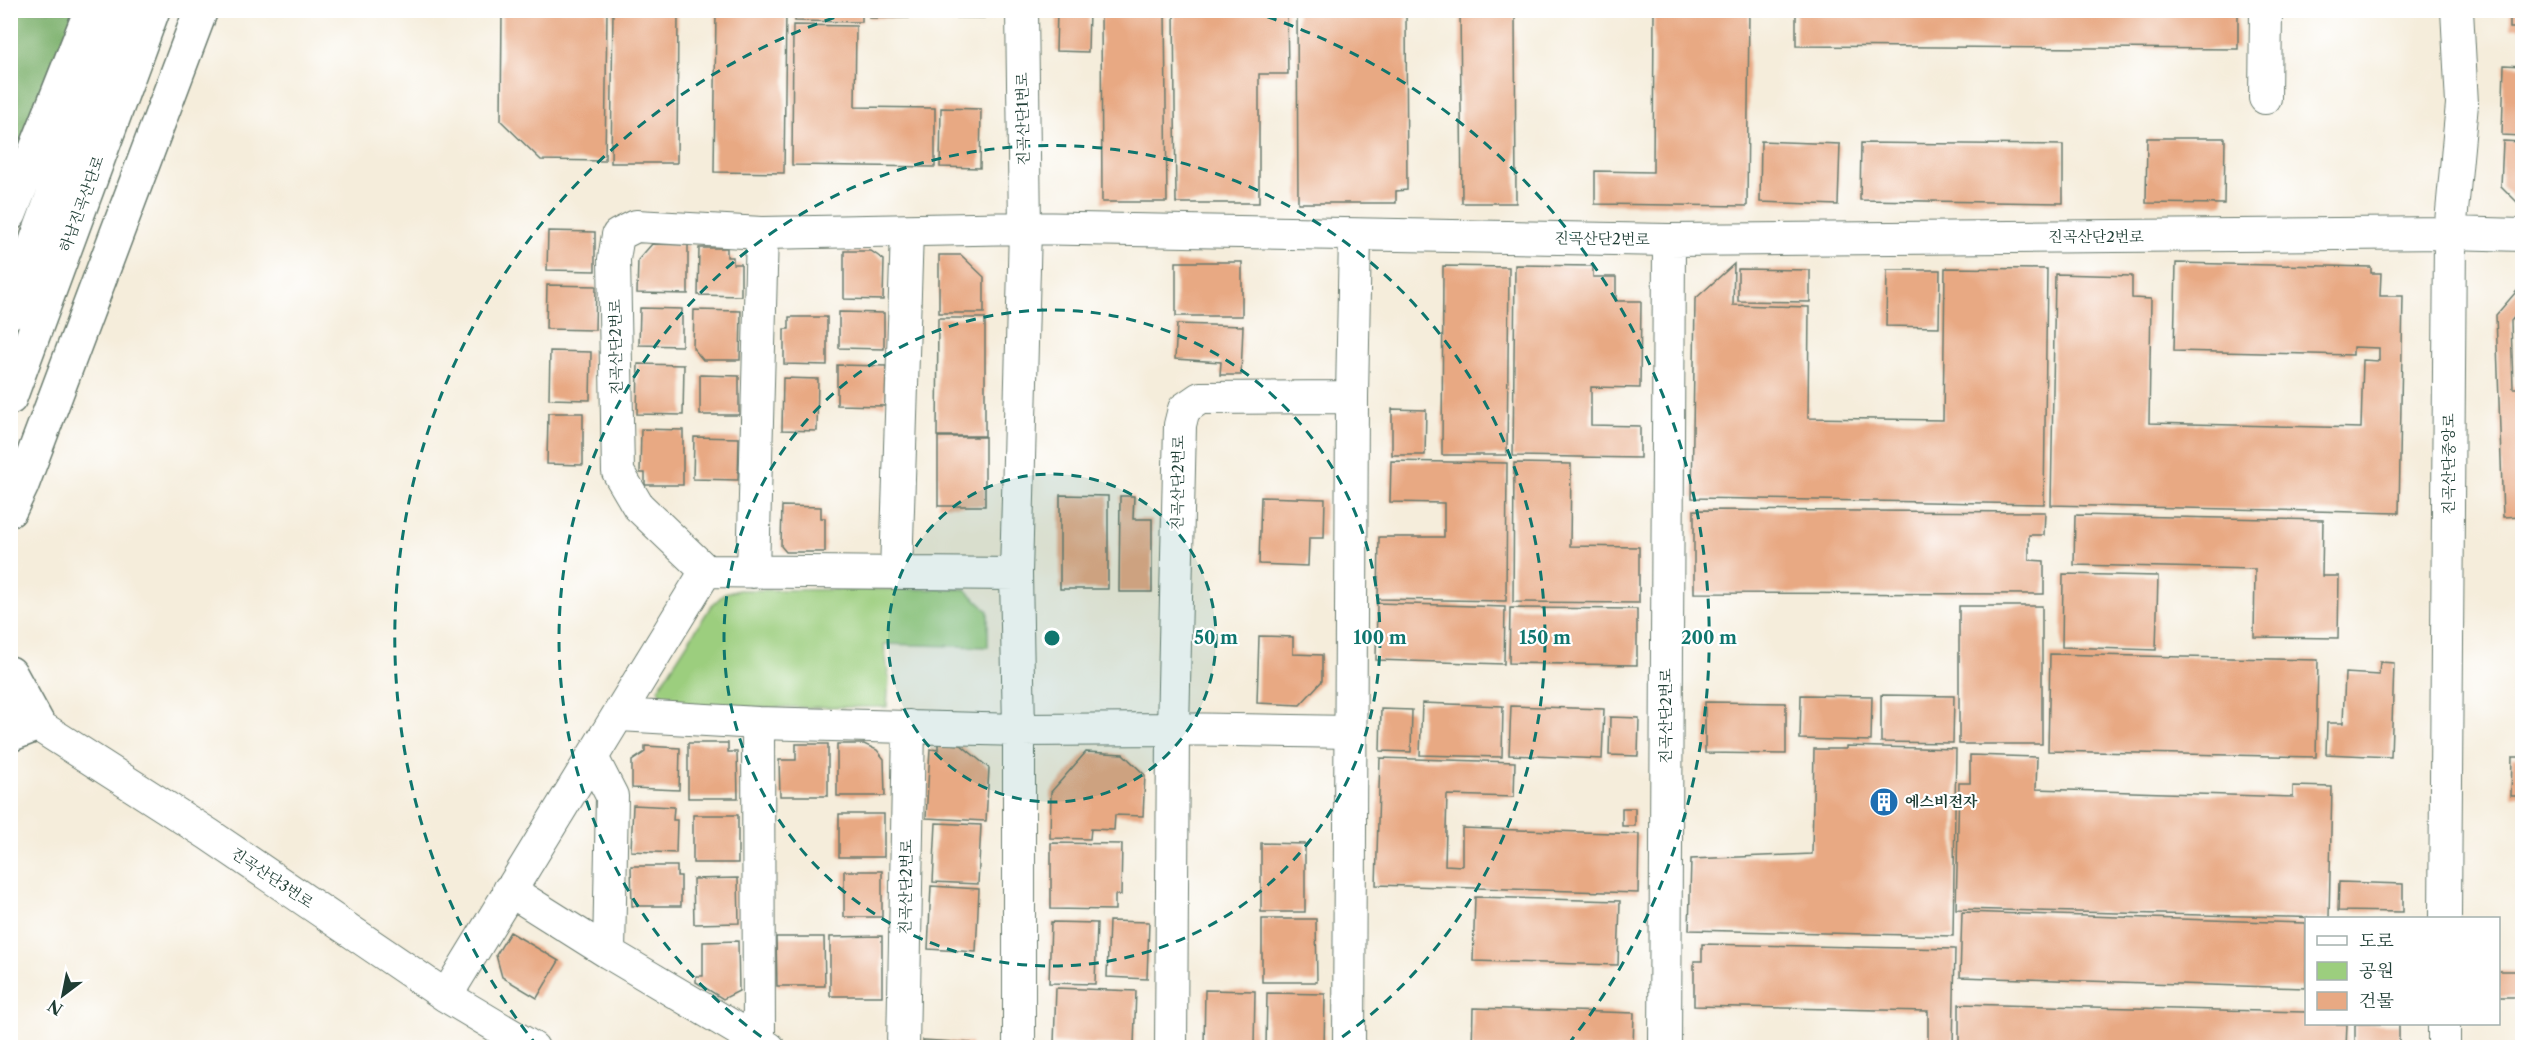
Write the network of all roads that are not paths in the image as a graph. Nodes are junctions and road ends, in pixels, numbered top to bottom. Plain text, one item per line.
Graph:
1 (91, 10) edge
2 (121, 10) edge
3 (153, 10) edge
4 (201, 10) edge
5 (1022, 10) edge
6 (2266, 10) edge
7 (2457, 10) edge
8 (2265, 98) dead end
9 (10, 214) edge
10 (1025, 228) junction
11 (907, 231) junction
12 (762, 233) junction
13 (2450, 233) junction
14 (1354, 235) junction
15 (2523, 235) edge
16 (1669, 240) junction
17 (10, 312) edge
18 (1352, 397) junction
19 (10, 398) edge
20 (10, 510) edge
21 (706, 571) junction
22 (896, 571) junction
23 (753, 572) junction
24 (1016, 574) junction
25 (10, 673) edge
26 (10, 708) edge
27 (620, 716) junction
28 (758, 723) junction
29 (909, 726) junction
30 (24, 729) edge
31 (1173, 729) junction
32 (1019, 730) junction
33 (1351, 732) junction
34 (593, 759) junction
35 (509, 890) junction
36 (2445, 917) edge
37 (609, 953) junction
38 (446, 996) junction
39 (2444, 1025) edge
40 (764, 1044) edge
41 (533, 1047) edge
42 (903, 1047) edge
43 (1019, 1047) edge
44 (1171, 1047) edge
45 (1349, 1047) edge
46 (1665, 1047) edge
47 (2444, 1047) edge

1 - 9 highway
2 - 17 highway, 하남진곡산단로
3 - 19 highway, 하남진곡산단로
4 - 20 highway
5 - 10 street, 진곡산단1번로
6 - 8 street
7 - 13 street, 진곡산단중앙로
10 - 11 street, 진곡산단2번로
10 - 14 street, 진곡산단2번로
10 - 24 street
11 - 12 street, 진곡산단2번로
11 - 22 street
12 - 21 street, 진곡산단2번로
12 - 23 street
13 - 15 street, 진곡산단2번로
13 - 16 street, 진곡산단2번로
13 - 36 street, 진곡산단중앙로
14 - 16 street, 진곡산단2번로
14 - 18 street
16 - 46 street, 진곡산단2번로
18 - 31 street, 진곡산단2번로
18 - 33 street
21 - 23 street
21 - 27 street
22 - 23 street
22 - 24 street
24 - 32 street
25 - 30 highway
26 - 30 street, 진곡산단3번로
27 - 28 street
27 - 34 street
28 - 29 street
28 - 40 street
29 - 32 street
29 - 42 street, 진곡산단2번로
30 - 38 street, 진곡산단3번로
31 - 32 street
31 - 33 street
31 - 44 street, 진곡산단2번로
32 - 43 street
33 - 45 street
34 - 35 street
34 - 37 street
35 - 37 street
35 - 38 street
37 - 40 street
38 - 41 street, 진곡산단3번로
39 - 47 street

